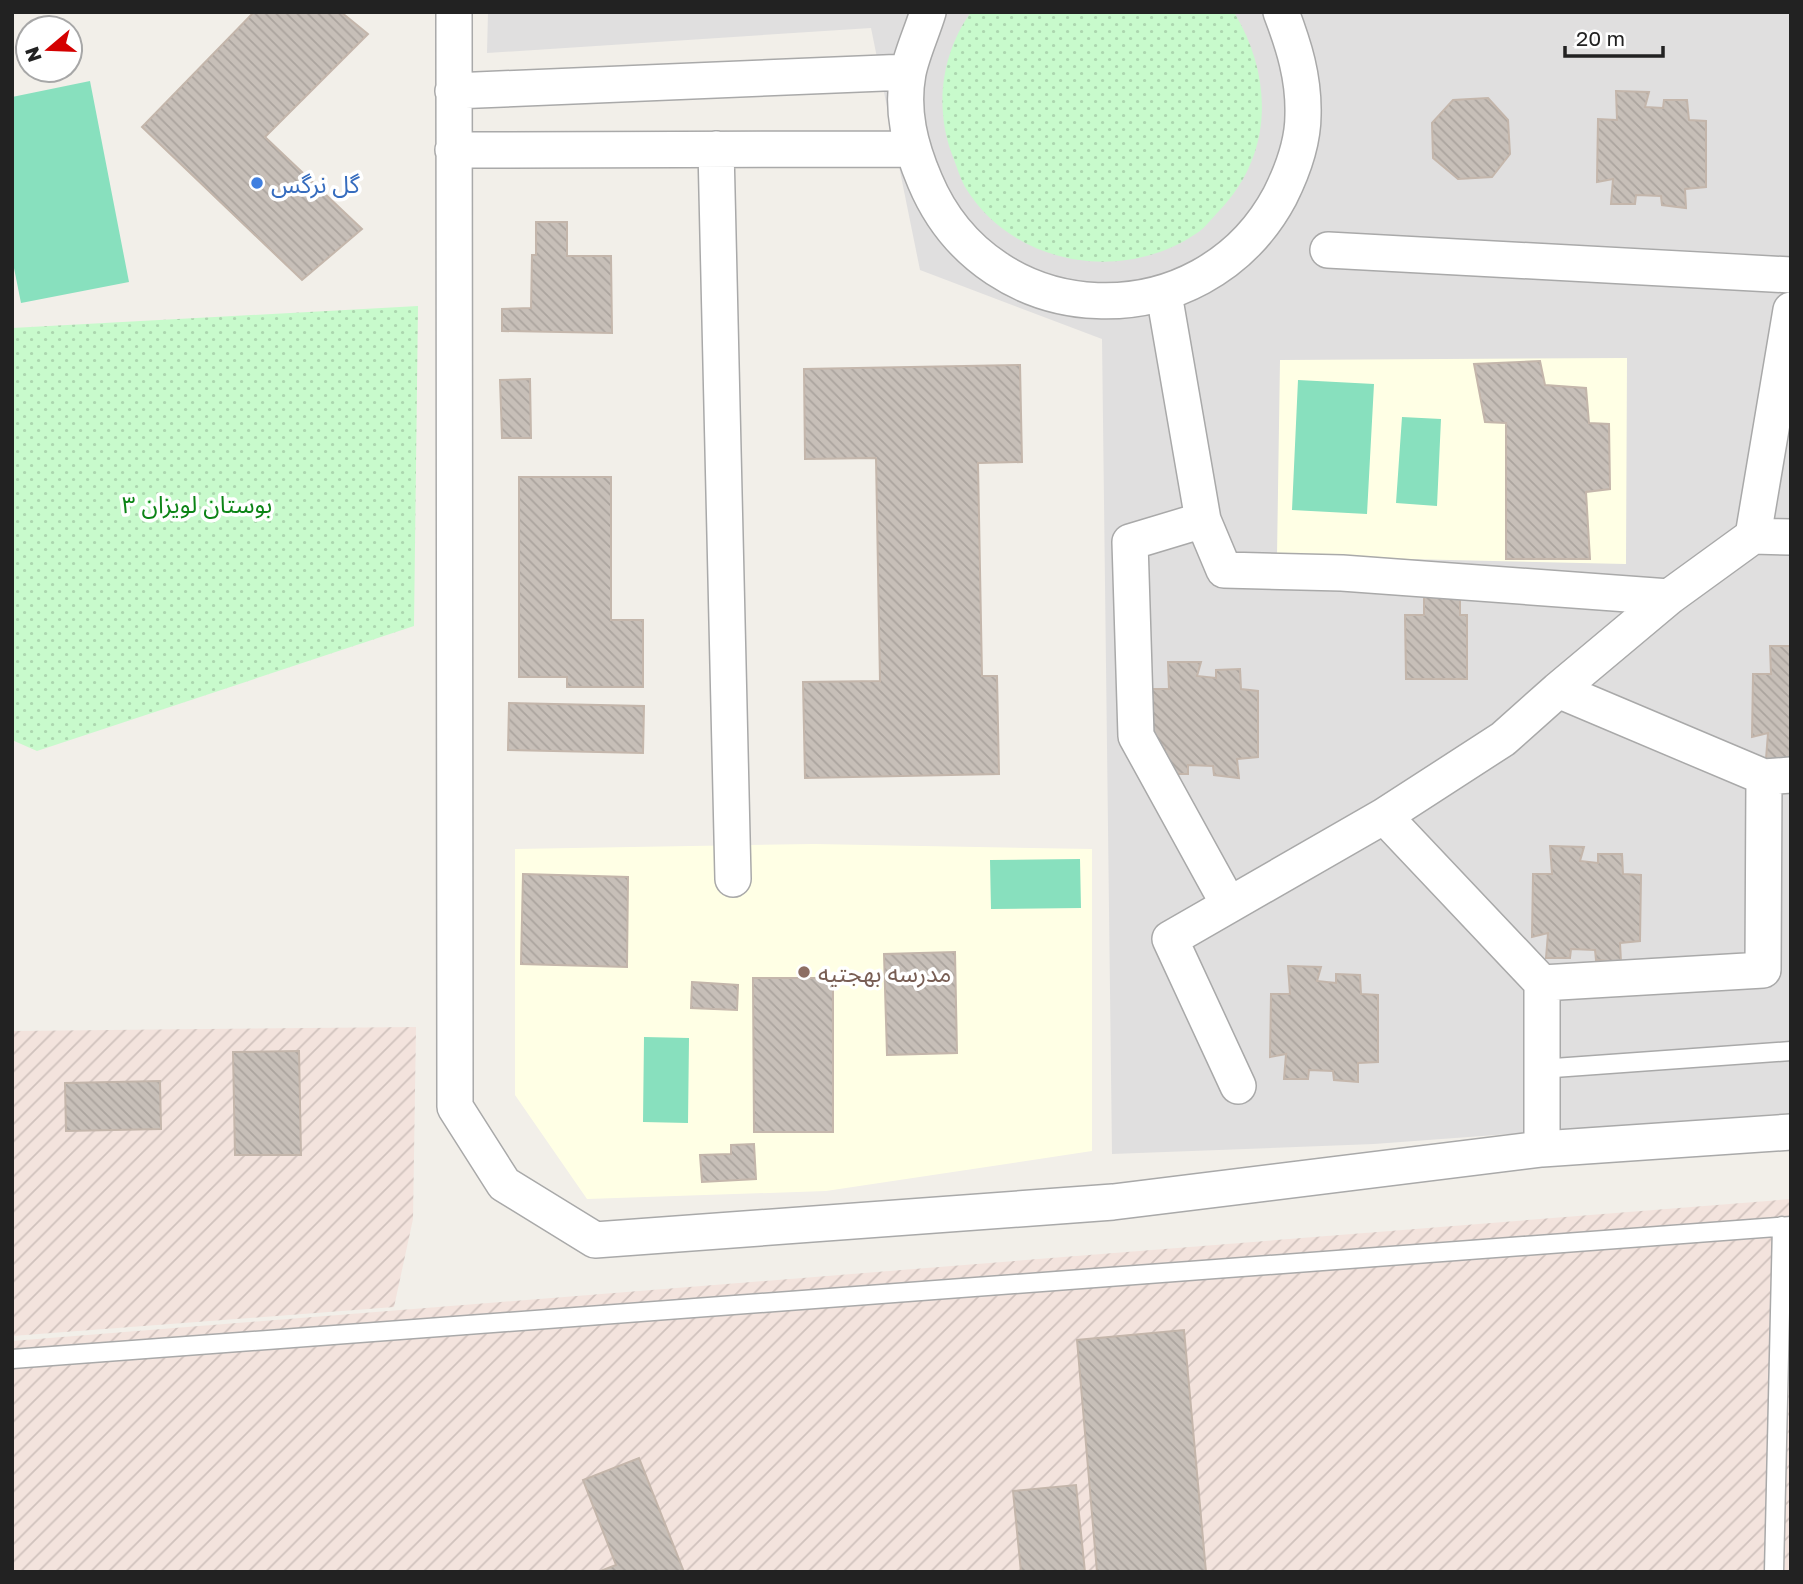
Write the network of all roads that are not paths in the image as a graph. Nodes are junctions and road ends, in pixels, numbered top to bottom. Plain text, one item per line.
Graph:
1 (454, 12) edge
2 (928, 12) edge
3 (1281, 12) edge
4 (908, 72) junction
5 (453, 92) junction
6 (716, 149) junction
7 (911, 149) junction
8 (453, 150) junction
9 (1328, 250) dead end
10 (1791, 275) edge
11 (1164, 294) junction
12 (1791, 310) edge
13 (1203, 520) junction
14 (1753, 536) junction
15 (1791, 537) edge
16 (1669, 597) junction
17 (1558, 690) junction
18 (1778, 776) edge
19 (1384, 817) junction
20 (733, 880) dead end
21 (1229, 905) junction
22 (1777, 969) edge
23 (1542, 983) junction
24 (1791, 1051) edge
25 (1540, 1069) junction
26 (1238, 1086) dead end
27 (1791, 1132) edge
28 (1542, 1149) junction
29 (1786, 1226) edge
30 (12, 1359) edge
31 (1774, 1572) edge

1 - 5 street
2 - 4 street
3 - 11 street
4 - 5 street
4 - 7 street
5 - 8 street
6 - 7 street
6 - 8 street
6 - 20 street
7 - 11 street
8 - 28 street
9 - 10 street
11 - 13 street
12 - 14 street
13 - 16 street
13 - 21 street
14 - 15 street
14 - 16 street
16 - 17 street
17 - 18 street
17 - 19 street
18 - 22 street
19 - 21 street
19 - 23 street
21 - 26 street
22 - 23 street
23 - 25 street
24 - 25 lane
25 - 28 street
27 - 28 street
29 - 30 lane
29 - 31 lane

